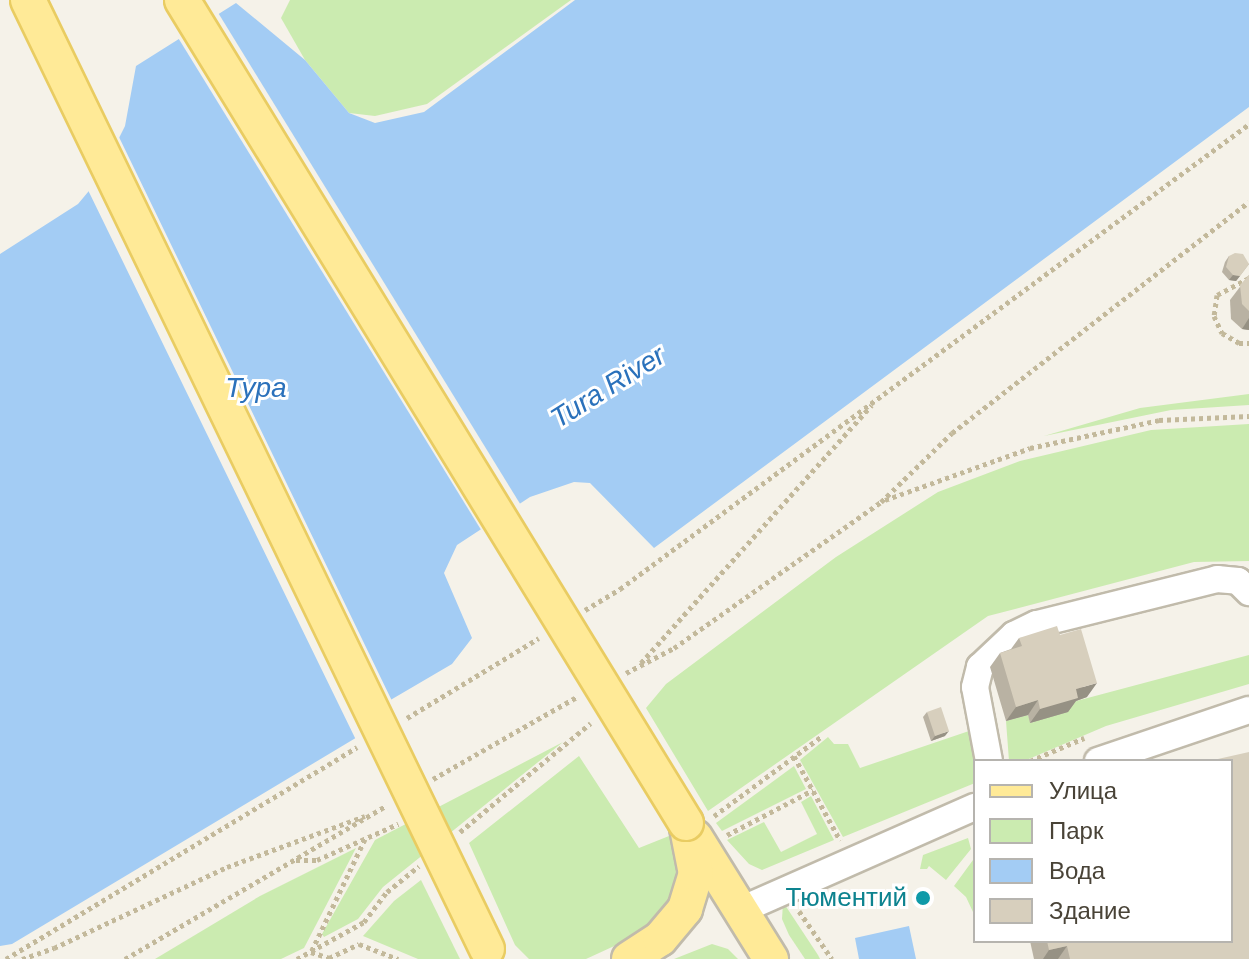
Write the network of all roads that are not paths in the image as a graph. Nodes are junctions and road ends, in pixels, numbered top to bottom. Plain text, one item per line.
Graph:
1 (28, 0) edge
2 (182, 0) edge
3 (1249, 592) edge
4 (1249, 710) edge
5 (989, 759) edge
6 (1104, 759) edge
7 (973, 808) edge
8 (700, 818) junction
9 (741, 910) junction
10 (489, 954) edge
11 (629, 959) edge
12 (771, 959) edge

1 - 10 main road, bridge
2 - 8 main road, bridge
3 - 5 street
4 - 6 street
7 - 9 street
8 - 9 main road
8 - 11 main road
9 - 12 main road

